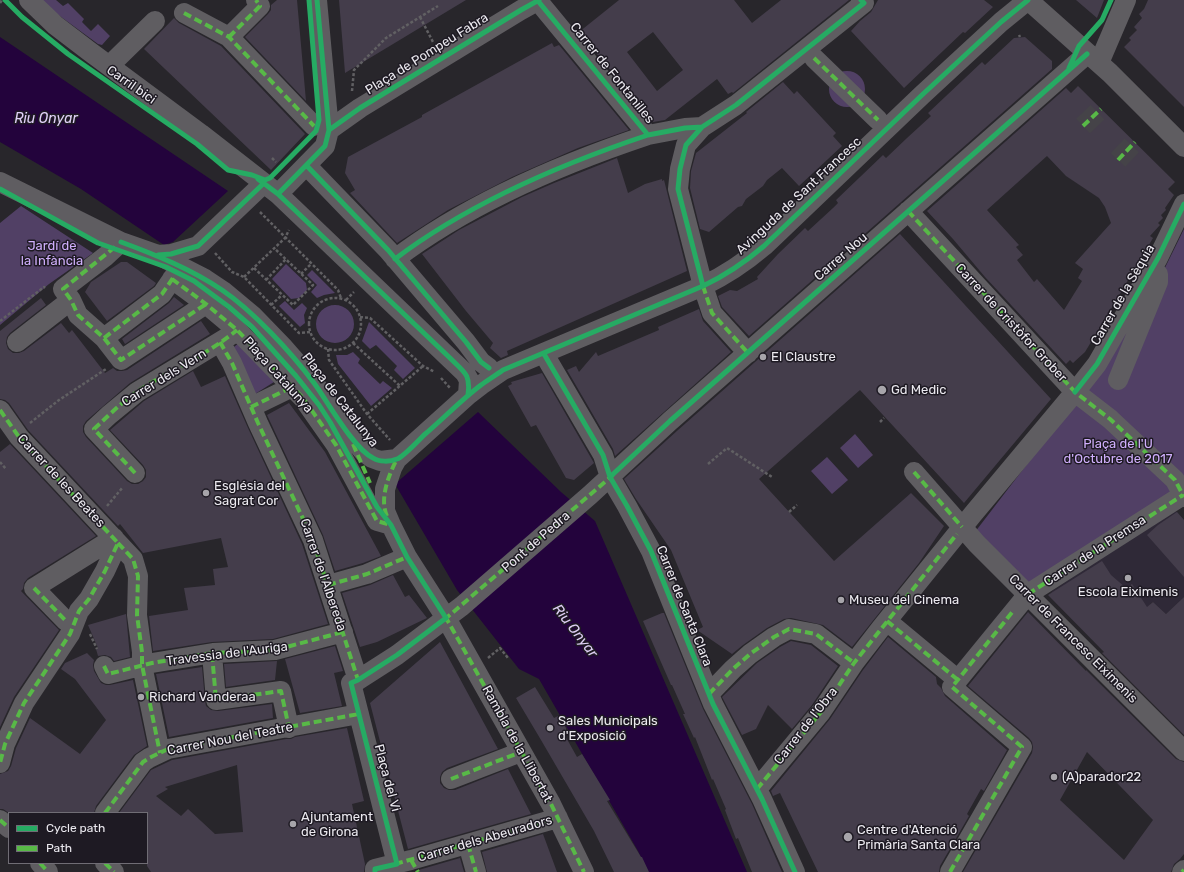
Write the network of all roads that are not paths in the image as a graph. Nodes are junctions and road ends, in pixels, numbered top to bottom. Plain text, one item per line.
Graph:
1 (29, 0) edge
2 (256, 0) edge
3 (317, 0) edge
4 (331, 0) edge
5 (539, 0) edge
6 (861, 0) edge
7 (1028, 0) edge
8 (1126, 0) edge
9 (184, 13) dead end
10 (155, 21) dead end
11 (229, 37) junction
12 (814, 58) dead end
13 (1093, 58) junction
14 (109, 66) junction
15 (345, 86) road end
16 (878, 120) dead end
17 (702, 127) junction
18 (322, 128) junction
19 (648, 135) junction
20 (1184, 146) edge
21 (307, 166) junction
22 (1, 183) edge
23 (271, 189) junction
24 (1184, 204) edge
25 (908, 212) junction
26 (121, 242) junction
27 (205, 247) junction
28 (158, 255) junction
29 (1158, 258) junction
30 (396, 259) junction
31 (176, 273) junction
32 (205, 279) junction
33 (702, 286) junction
34 (206, 304) junction
35 (74, 307) junction
36 (238, 330) junction
37 (104, 338) junction
38 (18, 342) dead end
39 (220, 342) junction
40 (748, 353) junction
41 (544, 354) junction
42 (450, 358) junction
43 (111, 367) junction
44 (496, 369) junction
45 (1118, 380) dead end
46 (286, 390) dead end
47 (1075, 392) junction
48 (460, 393) junction
49 (251, 407) junction
50 (0, 410) edge
51 (349, 434) junction
52 (395, 451) junction
53 (914, 472) dead end
54 (135, 473) road end
55 (610, 477) junction
56 (1183, 496) edge
57 (388, 518) junction
58 (962, 527) junction
59 (114, 538) junction
60 (407, 557) junction
61 (328, 585) junction
62 (1028, 594) junction
63 (446, 618) junction
64 (887, 620) junction
65 (72, 622) junction
66 (343, 632) junction
67 (212, 654) junction
68 (854, 663) junction
69 (142, 665) junction
70 (104, 666) road end
71 (358, 680) junction
72 (955, 684) junction
73 (708, 694) junction
74 (359, 714) junction
75 (289, 728) junction
76 (1184, 751) edge
77 (521, 752) junction
78 (160, 753) junction
79 (0, 763) edge
80 (451, 779) dead end
81 (757, 789) junction
82 (106, 812) edge
83 (558, 818) junction
84 (0, 820) edge
85 (8, 827) edge
86 (468, 844) junction
87 (41, 864) edge
88 (106, 864) edge
89 (409, 865) edge
90 (375, 870) edge
91 (48, 872) edge
92 (114, 872) edge
93 (476, 872) edge
94 (584, 872) edge
95 (795, 872) edge
96 (950, 872) edge

1 - 14 street
2 - 11 street
3 - 18 street
4 - 15 street
5 - 18 street, Plaça de Pompeu Fabra
5 - 19 street, Carrer de Fontanilles
6 - 17 street
7 - 13 street
7 - 33 street, Avinguda de Sant Francesc
8 - 13 street
9 - 11 street
10 - 14 street
11 - 18 street
12 - 16 street
13 - 20 street
13 - 25 street, Carrer Nou
14 - 23 street
17 - 19 street, Carrer de Fontanilles
17 - 33 street
18 - 21 street, Plaça de Catalunya
19 - 30 street
21 - 23 street, Plaça de Catalunya
21 - 30 street
22 - 26 street, Plaça de Catalunya
23 - 27 street, Plaça de Catalunya
23 - 42 street
24 - 29 street, Carrer de la Sèquia
25 - 40 street, Carrer Nou
25 - 47 street, Carrer de Cristòfor Grober
26 - 28 street, Plaça de Catalunya
26 - 35 street
27 - 28 street, Plaça de Catalunya
27 - 32 street
28 - 31 street, Plaça de Catalunya
29 - 45 street
29 - 47 street, Carrer de la Sèquia
30 - 44 street
31 - 32 street, Plaça de Catalunya
31 - 34 street, Plaça Catalunya
31 - 37 street
32 - 51 street, Plaça de Catalunya
33 - 40 street
33 - 41 street, Avinguda de Sant Francesc
34 - 36 street, Plaça Catalunya
34 - 43 street
35 - 37 street
35 - 38 street
35 - 43 street
36 - 39 street, Carrer dels Vern
36 - 57 street, Plaça Catalunya
37 - 43 street
39 - 49 street, Carrer de l'Albereda
39 - 54 street, Carrer dels Vern
40 - 55 street, Carrer Nou
41 - 44 street, Avinguda de Sant Francesc
41 - 55 street, Carrer de Santa Clara
42 - 44 street
42 - 48 street
44 - 48 street
46 - 49 street
47 - 56 street, Carrer de Cristòfor Grober
47 - 58 street, Carrer de la Sèquia
48 - 52 street
49 - 61 street, Carrer de l'Albereda
50 - 59 street, Carrer de les Beates
51 - 52 street, Plaça de Catalunya
51 - 57 street
52 - 57 street
53 - 58 street, Carrer de Francesc Eiximenis
55 - 63 street, Pont de Pedra
55 - 73 street, Carrer de Santa Clara
56 - 62 street, Carrer de la Premsa
57 - 60 street
58 - 62 street, Carrer de Francesc Eiximenis
58 - 64 street, Carrer de la Sèquia
59 - 65 street
59 - 65 street
59 - 69 street, Carrer de les Beates
60 - 61 street
60 - 63 street
61 - 66 street, Carrer de l'Albereda
62 - 72 street, Carrer de la Premsa
62 - 76 street, Carrer de Francesc Eiximenis
63 - 71 street, Pont de Pedra
63 - 77 street, Rambla de la Llibertat
64 - 68 street, Carrer de la Sèquia
64 - 72 street
65 - 79 street
66 - 67 street, Travessia de l'Auriga
66 - 71 street, Carrer de l'Albereda
67 - 69 street, Travessia de l'Auriga
67 - 75 street
68 - 73 street
68 - 81 street, Carrer de l'Obra
69 - 70 street, Travessia de l'Auriga
69 - 78 street, Carrer de les Beates
71 - 74 street, Plaça del Vi
72 - 96 street
73 - 81 street, Carrer de Santa Clara
74 - 75 street, Carrer Nou del Teatre
74 - 89 street, Plaça del Vi
75 - 78 street, Carrer Nou del Teatre
77 - 80 street
77 - 83 street, Rambla de la Llibertat
78 - 82 street, Carrer Nou del Teatre
81 - 95 street, Carrer de Santa Clara
83 - 86 street, Carrer dels Abeuradors
83 - 94 street, Rambla de la Llibertat
84 - 85 street
86 - 89 street, Carrer dels Abeuradors
86 - 93 street
87 - 91 street
88 - 92 street
89 - 90 street

